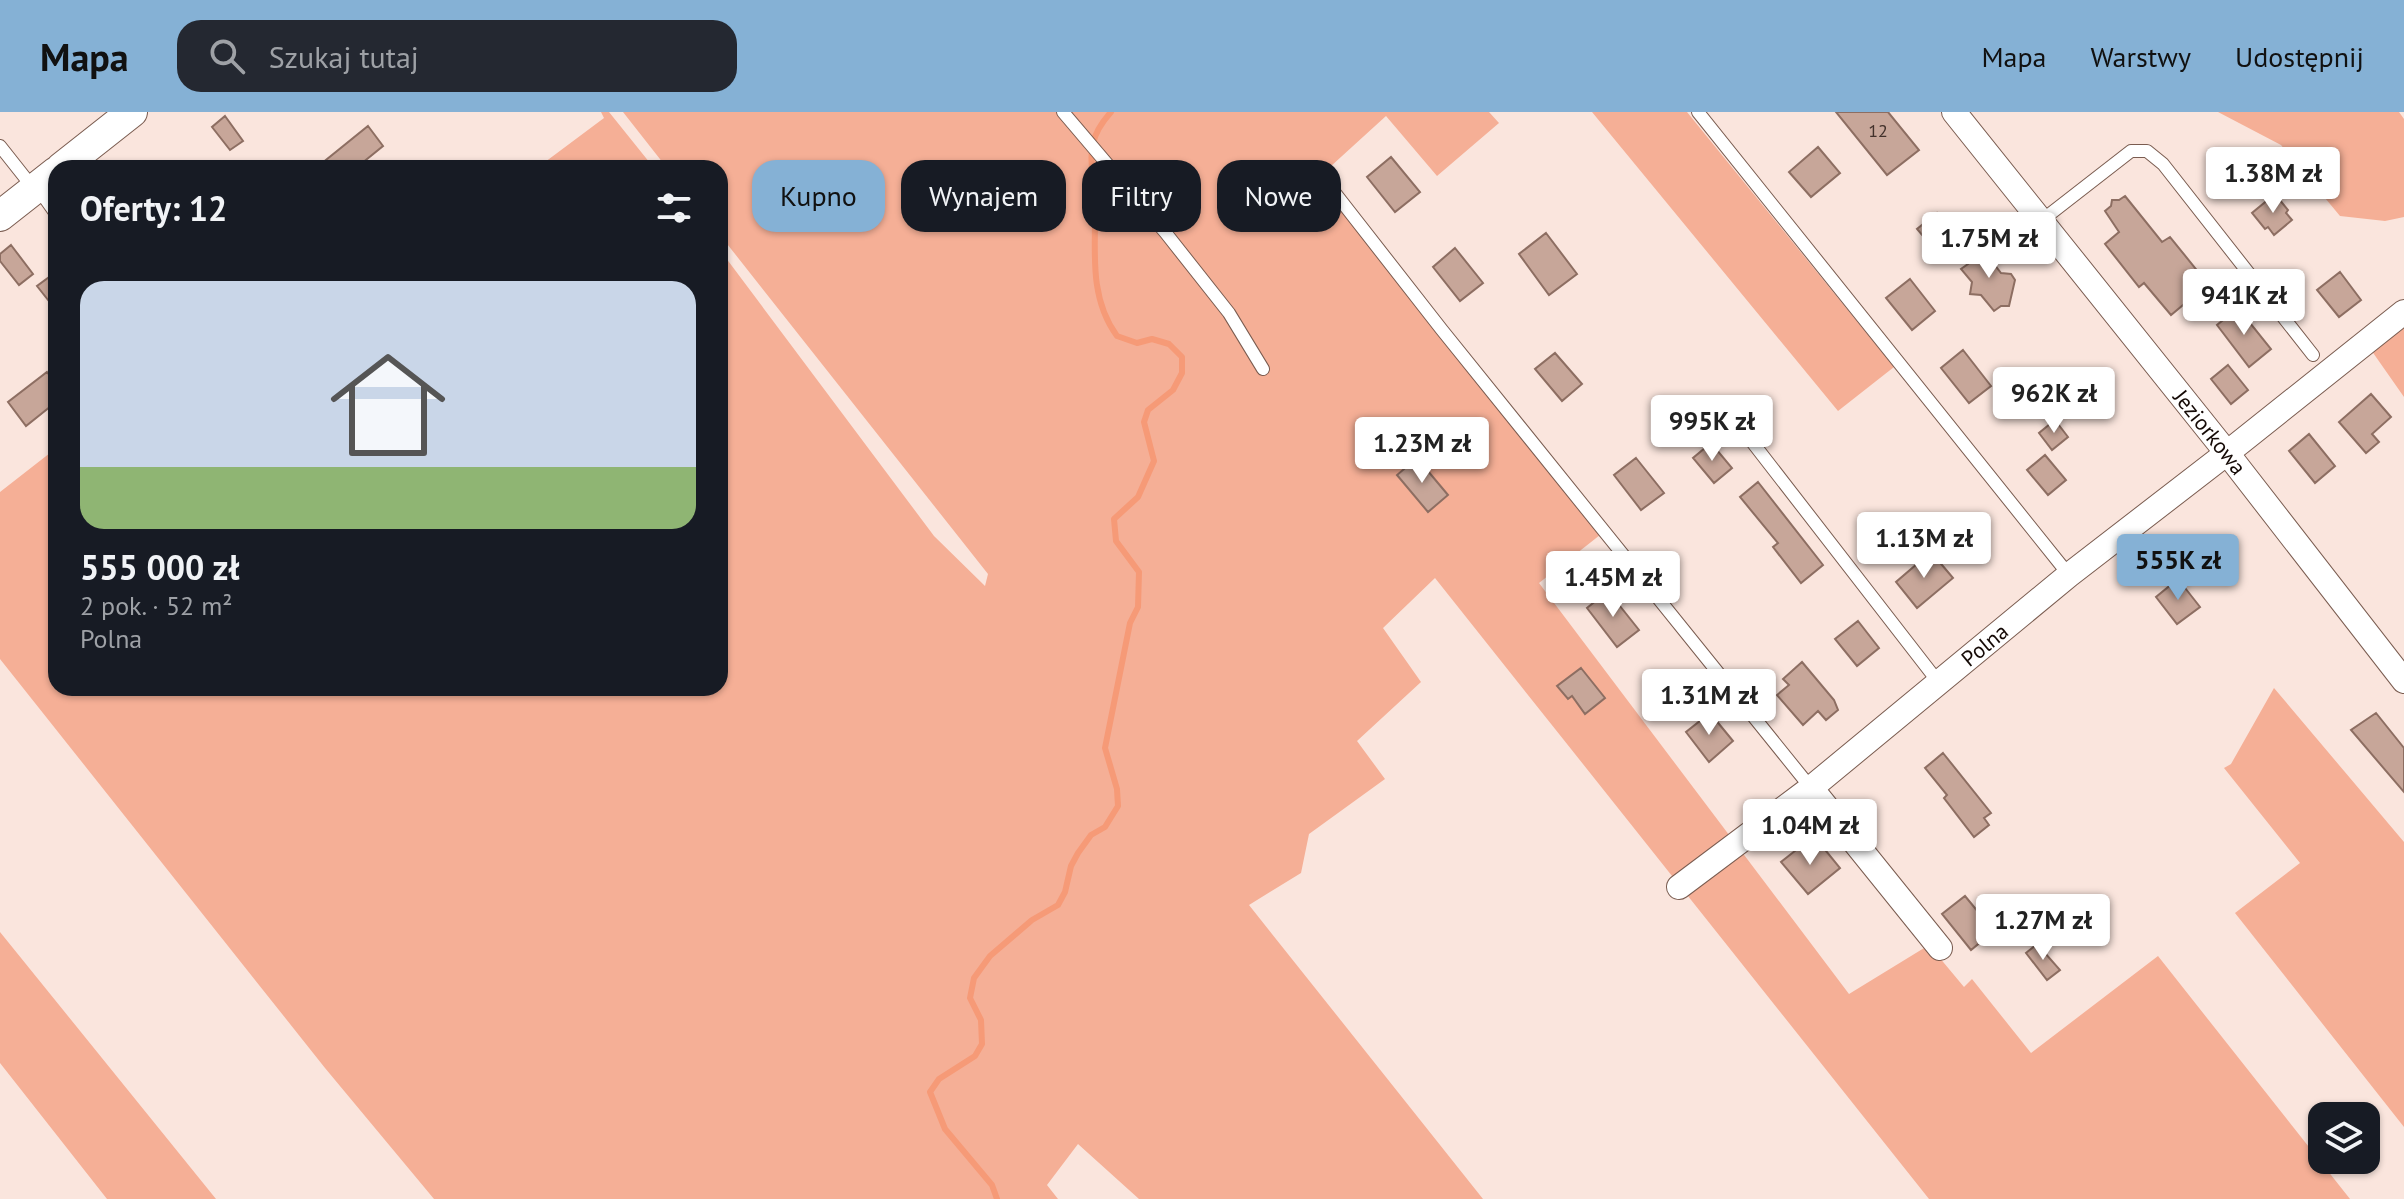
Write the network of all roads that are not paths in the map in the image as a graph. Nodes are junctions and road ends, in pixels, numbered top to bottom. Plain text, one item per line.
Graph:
1 (132, 112) edge
2 (1063, 112) edge
3 (1698, 112) edge
4 (1954, 112) edge
5 (0, 146) edge
6 (71, 160) edge
7 (47, 179) edge
8 (1341, 201) edge
9 (0, 216) edge
10 (2041, 221) junction
11 (2404, 312) edge
12 (2313, 355) dead end
13 (1263, 369) dead end
14 (1746, 434) dead end
15 (2227, 453) junction
16 (2069, 575) junction
17 (2404, 681) edge
18 (1939, 683) junction
19 (1811, 788) junction
20 (1679, 887) dead end
21 (1940, 948) dead end

1 - 6 street
2 - 13 lane
3 - 16 lane
4 - 10 street, Jeziorkowa
5 - 7 lane
7 - 9 street
8 - 19 lane
10 - 12 lane
10 - 15 street, Jeziorkowa
11 - 15 street, Polna
14 - 18 lane
15 - 16 street, Polna
15 - 17 street, Jeziorkowa
16 - 18 street, Polna
18 - 19 street, Polna
19 - 20 street, Polna
19 - 21 street

